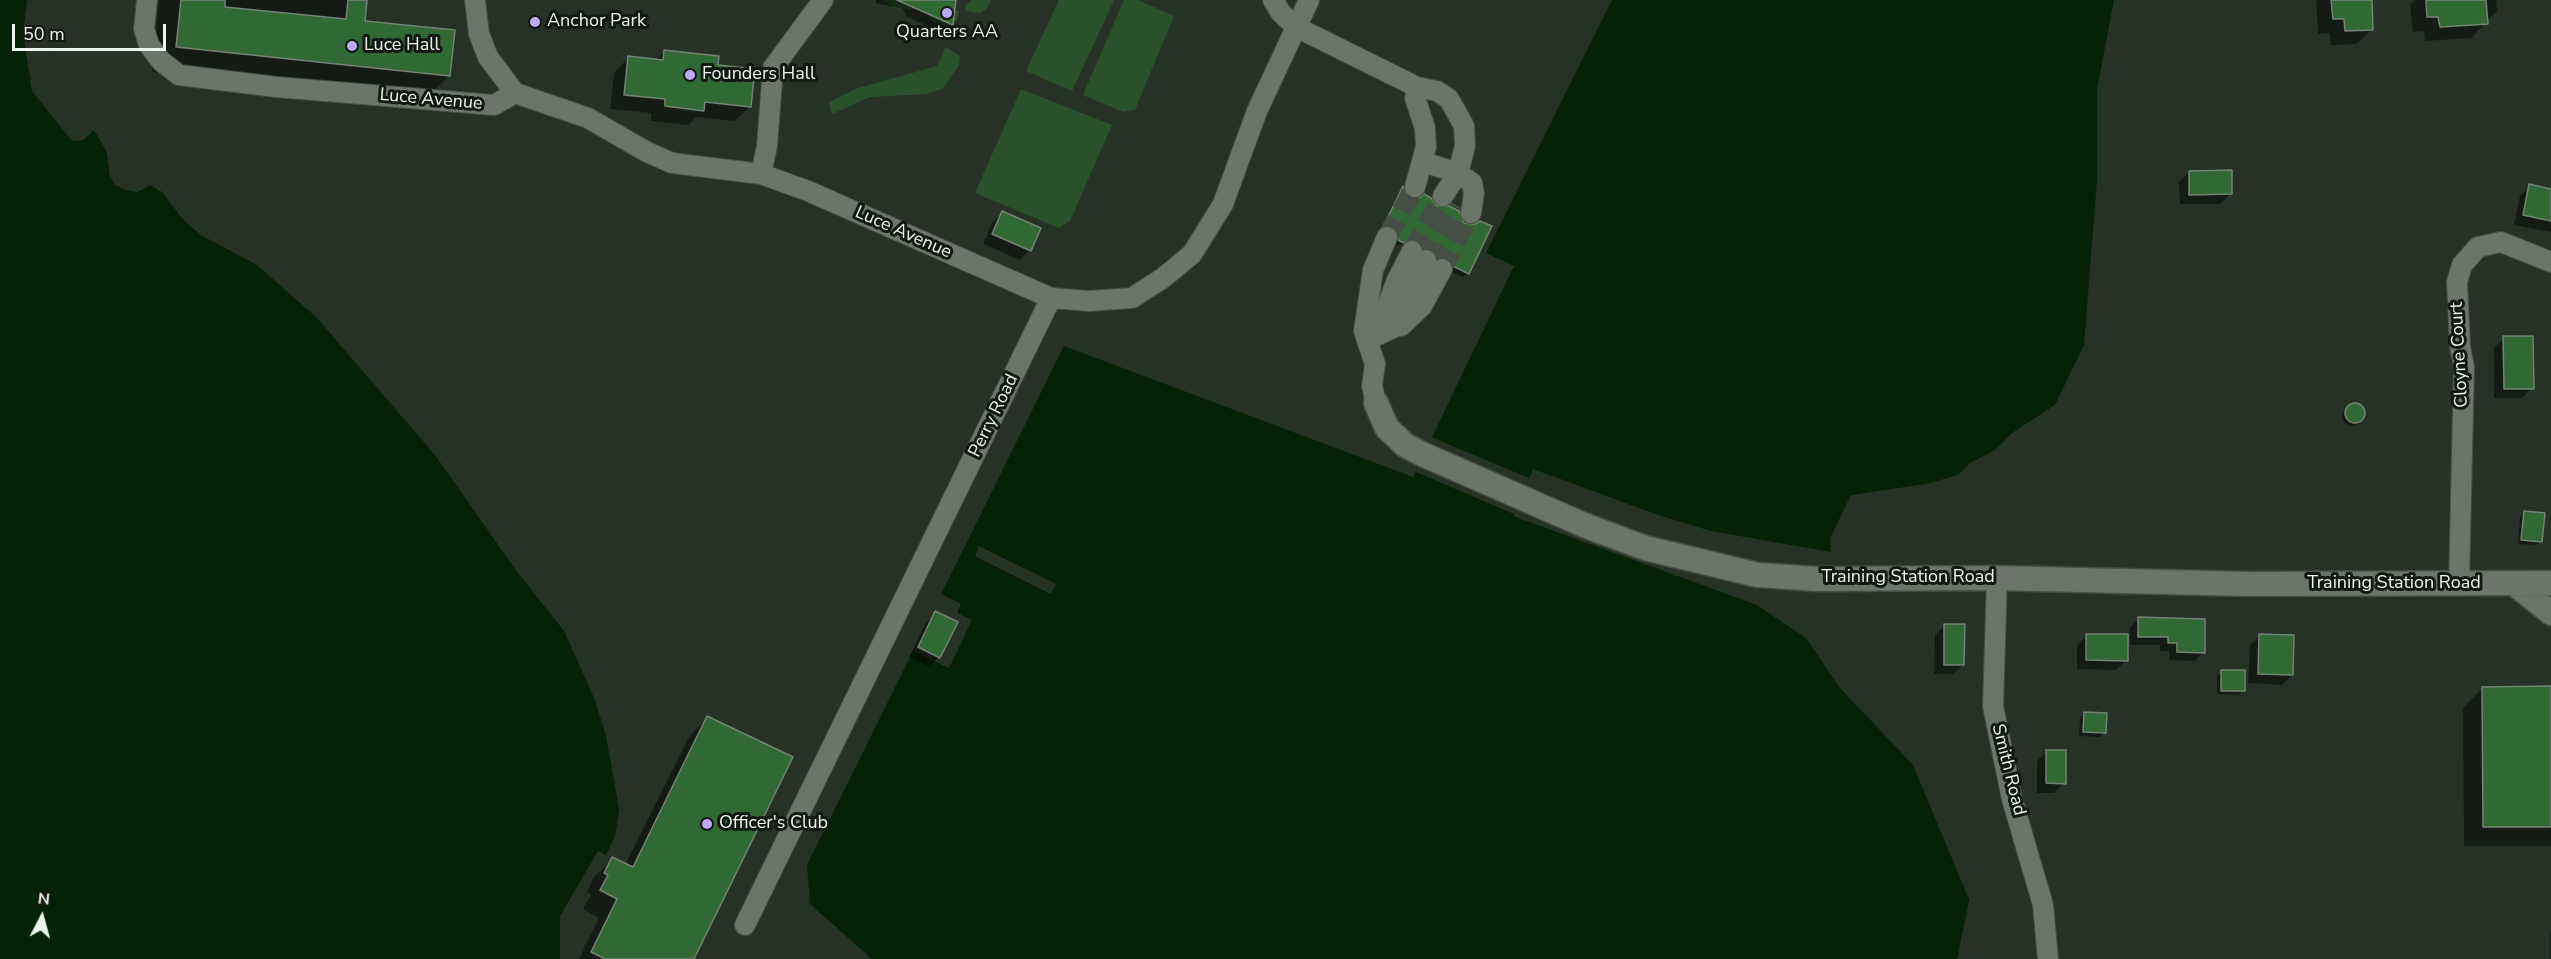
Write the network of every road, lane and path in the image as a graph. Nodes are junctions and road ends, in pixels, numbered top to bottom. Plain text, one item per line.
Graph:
1 (147, 0) edge
2 (475, 0) edge
3 (823, 0) edge
4 (1273, 0) edge
5 (1309, 0) edge
6 (1296, 27) junction
7 (1417, 87) junction
8 (515, 93) junction
9 (1423, 162) junction
10 (1458, 173) junction
11 (761, 174) junction
12 (1415, 187) tunnel mouth
13 (1421, 261) junction
14 (2551, 262) edge
15 (1051, 298) junction
16 (1372, 339) junction
17 (1376, 403) joint
18 (1997, 578) junction
19 (2551, 583) edge
20 (2459, 584) junction
21 (2516, 585) junction
22 (2551, 613) edge
23 (745, 925) dead end
24 (2048, 959) edge

1 - 8 street, Luce Avenue
2 - 8 street
3 - 11 street
4 - 6 street
5 - 6 street
6 - 7 street
6 - 15 street
7 - 9 street
7 - 10 street
8 - 11 street, Luce Avenue
9 - 10 street
9 - 12 street
10 - 10 street
11 - 15 street, Luce Avenue
13 - 16 street
13 - 16 street
13 - 16 street, Training Station Road
14 - 20 street, Cloyne Court
15 - 23 street, Perry Road
16 - 17 street, Training Station Road
17 - 18 street, Training Station Road
18 - 20 street, Training Station Road
18 - 24 street, Smith Road
19 - 21 street, Training Station Road
20 - 21 street, Training Station Road
21 - 22 street

